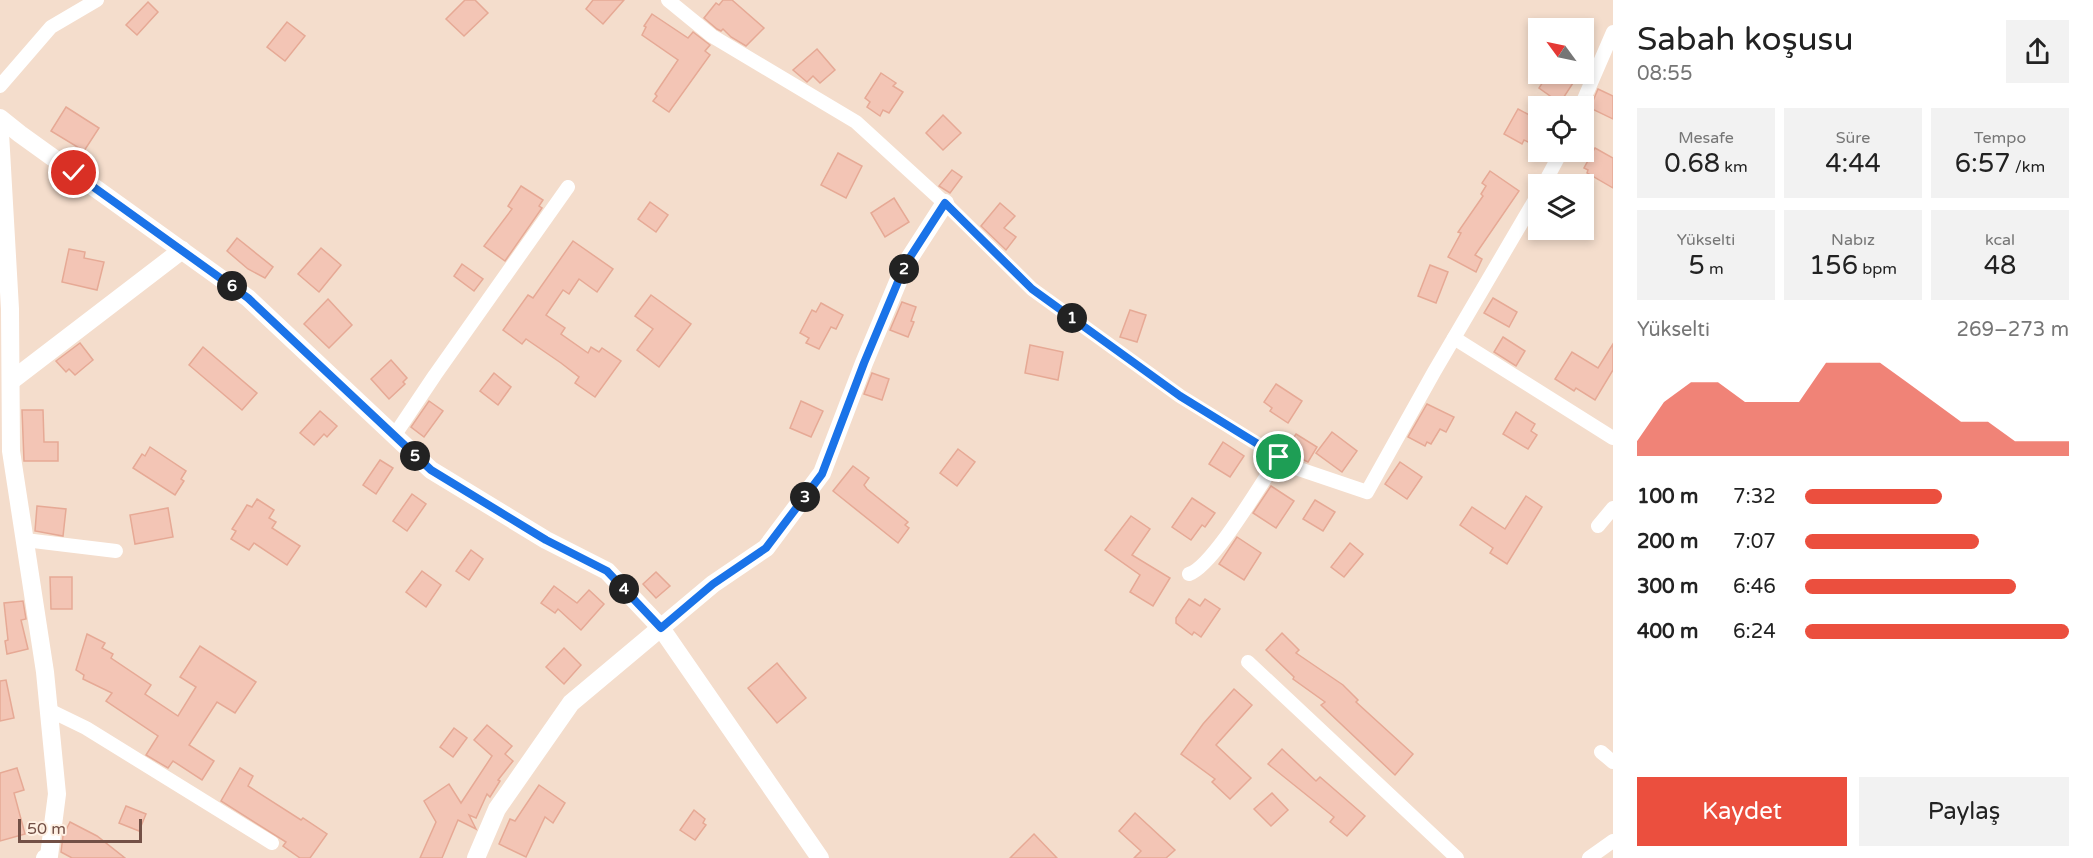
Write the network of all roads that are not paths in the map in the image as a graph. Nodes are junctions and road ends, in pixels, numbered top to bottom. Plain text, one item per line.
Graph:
1 (97, 0) edge
2 (668, 0) edge
3 (1613, 32) edge
4 (0, 86) edge
5 (1585, 96) edge
6 (0, 118) edge
7 (0, 133) edge
8 (568, 187) dead end
9 (945, 203) junction
10 (1528, 212) edge
11 (182, 250) junction
12 (1454, 338) junction
13 (11, 381) junction
14 (394, 436) junction
15 (1613, 438) edge
16 (1279, 457) junction
17 (1613, 508) edge
18 (1598, 526) dead end
19 (25, 540) junction
20 (116, 551) dead end
21 (1189, 574) dead end
22 (661, 628) junction
23 (1248, 662) dead end
24 (49, 710) junction
25 (1601, 752) dead end
26 (1613, 762) edge
27 (1613, 841) edge
28 (272, 843) dead end
29 (49, 858) edge
30 (476, 858) edge
31 (820, 858) edge
32 (1457, 858) edge
33 (1589, 858) edge

1 - 4 street
2 - 9 street
3 - 5 street
6 - 11 street
7 - 13 street
8 - 14 street
9 - 16 street
9 - 22 street
10 - 12 street
11 - 13 street
11 - 14 street
12 - 15 street
12 - 16 street
13 - 19 street
14 - 22 street
16 - 21 street
17 - 18 street
19 - 20 street
19 - 24 street
22 - 30 street
22 - 31 street
23 - 32 street
24 - 28 street
24 - 29 street
25 - 26 street
27 - 33 street

